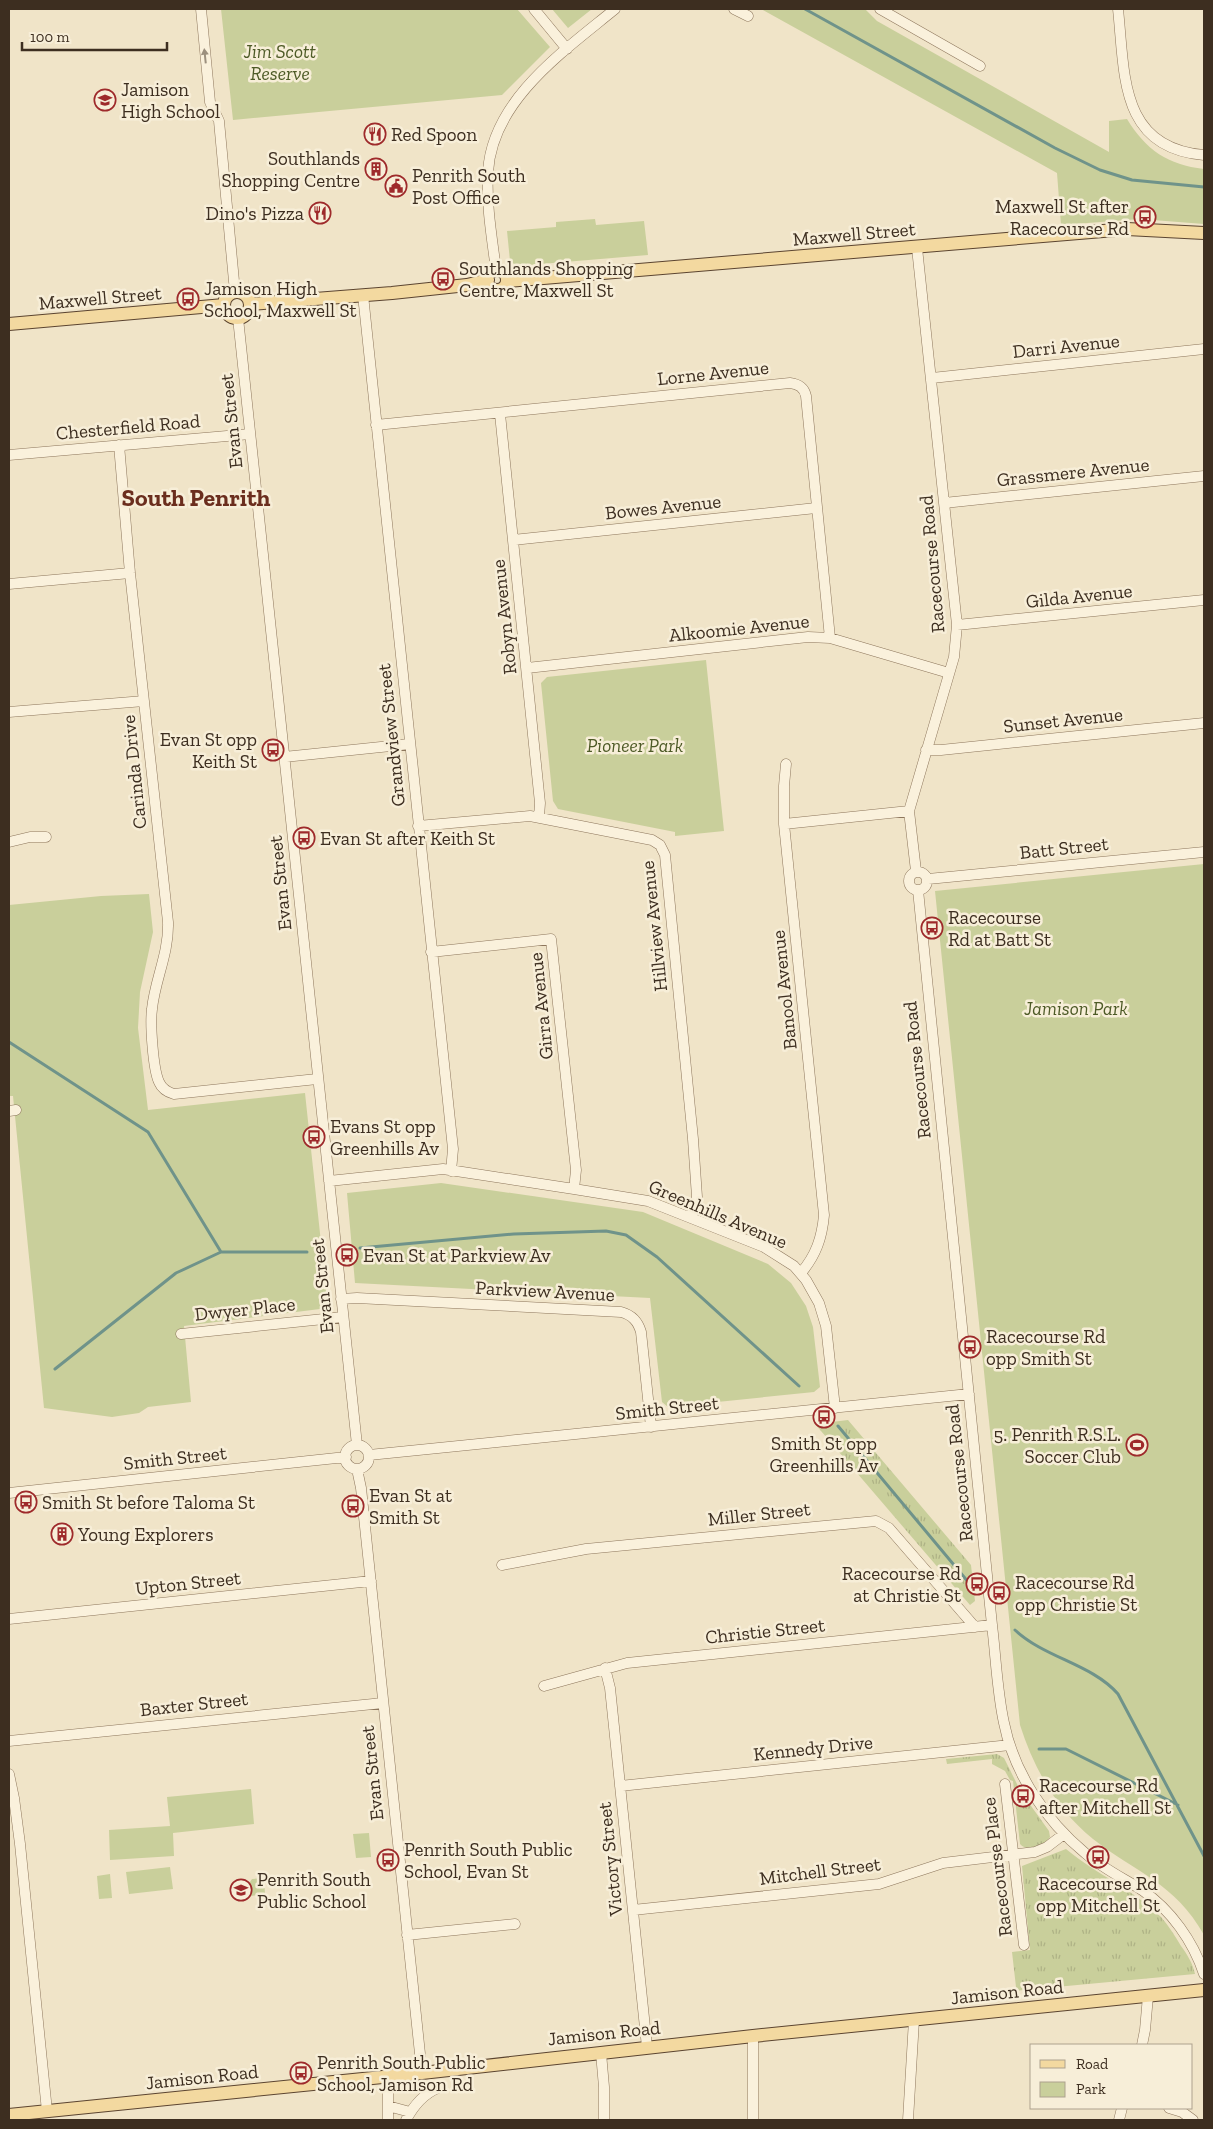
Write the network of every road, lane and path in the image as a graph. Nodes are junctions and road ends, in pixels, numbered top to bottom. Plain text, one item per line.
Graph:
1 (201, 9) edge
2 (534, 9) edge
3 (615, 9) edge
4 (734, 9) edge
5 (880, 9) edge
6 (1118, 9) edge
7 (748, 16) dead end
8 (567, 49) junction
9 (980, 66) dead end
10 (1204, 155) edge
11 (1204, 233) edge
12 (917, 248) junction
13 (496, 270) junction
14 (488, 280) junction
15 (507, 281) junction
16 (235, 292) junction
17 (364, 295) junction
18 (250, 304) junction
19 (224, 305) junction
20 (238, 318) junction
21 (9, 324) edge
22 (1204, 350) edge
23 (932, 378) junction
24 (500, 414) junction
25 (376, 425) junction
26 (250, 434) junction
27 (119, 446) junction
28 (9, 455) edge
29 (1204, 476) edge
30 (944, 503) junction
31 (816, 508) junction
32 (513, 540) junction
33 (130, 573) junction
34 (9, 584) edge
35 (1204, 600) edge
36 (957, 625) junction
37 (830, 638) junction
38 (527, 668) junction
39 (949, 673) junction
40 (144, 701) junction
41 (9, 712) edge
42 (1204, 723) edge
43 (410, 744) junction
44 (926, 750) junction
45 (284, 757) junction
46 (786, 764) dead end
47 (909, 811) junction
48 (539, 817) junction
49 (784, 824) junction
50 (418, 826) junction
51 (46, 837) dead end
52 (9, 842) edge
53 (1204, 852) edge
54 (916, 872) junction
55 (928, 879) junction
56 (918, 890) junction
57 (431, 952) junction
58 (317, 1078) junction
59 (451, 1170) junction
60 (329, 1181) junction
61 (574, 1189) junction
62 (691, 1218) junction
63 (801, 1273) junction
64 (341, 1299) junction
65 (343, 1316) junction
66 (181, 1334) dead end
67 (969, 1394) junction
68 (835, 1408) junction
69 (651, 1427) junction
70 (357, 1445) junction
71 (369, 1456) junction
72 (346, 1457) junction
73 (357, 1469) junction
74 (9, 1493) edge
75 (502, 1565) dead end
76 (371, 1581) junction
77 (9, 1619) edge
78 (992, 1625) junction
79 (975, 1627) junction
80 (606, 1668) junction
81 (544, 1686) dead end
82 (383, 1702) junction
83 (9, 1741) edge
84 (1010, 1745) junction
85 (9, 1774) edge
86 (1005, 1784) dead end
87 (620, 1786) junction
88 (1064, 1834) junction
89 (1014, 1855) junction
90 (633, 1910) junction
91 (515, 1924) dead end
92 (407, 1935) junction
93 (1024, 1945) dead end
94 (1204, 1974) edge
95 (1204, 1990) edge
96 (1148, 1996) junction
97 (914, 2020) junction
98 (753, 2036) junction
99 (1142, 2044) edge
100 (647, 2047) junction
101 (601, 2053) junction
102 (422, 2073) junction
103 (388, 2077) junction
104 (438, 2088) dead end
105 (388, 2106) junction
106 (1172, 2109) edge
107 (47, 2112) junction
108 (408, 2116) edge
109 (16, 2117) edge
110 (388, 2120) edge
111 (604, 2120) edge
112 (753, 2120) edge
113 (908, 2120) edge
114 (1193, 2120) edge

16 -> 1 street
2 - 8 street
3 - 8 street
4 - 7 street
5 - 9 street
6 - 10 street
8 - 13 street
11 - 12 main road, Maxwell Street
12 - 15 main road, Maxwell Street
12 - 23 street, Racecourse Road
13 - 14 main road
13 - 15 main road
14 - 15 main road
14 - 17 main road
16 - 18 main road
16 - 19 main road
17 - 18 main road
17 - 25 street, Grandview Street
18 - 20 main road
19 - 20 main road
19 - 21 main road, Maxwell Street
20 - 26 street, Evan Street
22 - 23 street, Darri Avenue
23 - 30 street, Racecourse Road
24 - 25 street, Lorne Avenue
24 - 31 street, Lorne Avenue
24 - 32 street, Robyn Avenue
25 - 43 street, Grandview Street
26 - 27 street, Chesterfield Road
26 - 45 street, Evan Street
27 - 28 street, Chesterfield Road
27 - 33 street, Carinda Drive
29 - 30 street, Grassmere Avenue
30 - 36 street, Racecourse Road
31 - 32 street, Bowes Avenue
31 - 37 street, Lorne Avenue
32 - 38 street, Robyn Avenue
33 - 34 street
33 - 40 street, Carinda Drive
35 - 36 street, Gilda Avenue
36 - 39 street, Racecourse Road
37 - 38 street, Alkoomie Avenue
37 - 39 street, Alkoomie Avenue
38 - 48 street, Robyn Avenue
39 - 44 street, Racecourse Road
40 - 41 street
40 - 58 street, Carinda Drive
42 - 44 street, Sunset Avenue
43 - 45 street
43 - 50 street, Grandview Street
44 - 47 street, Racecourse Road
45 - 58 street, Evan Street
46 - 49 street, Banool Avenue
47 - 49 street
47 - 54 street, Racecourse Road
48 - 50 street, Hillview Avenue
48 - 62 street, Hillview Avenue
49 - 63 street, Banool Avenue
50 - 57 street, Grandview Street
51 - 52 street
53 - 55 street, Batt Street
54 - 55 street
54 - 56 street
55 - 56 street
56 - 67 street, Racecourse Road
57 - 59 street, Grandview Street
57 - 61 street, Girra Avenue
58 - 60 street, Evan Street
59 - 60 street, Greenhills Avenue
59 - 61 street, Greenhills Avenue
60 - 64 street, Evan Street
61 - 62 street, Greenhills Avenue
62 - 63 street, Greenhills Avenue
63 - 68 street, Greenhills Avenue
64 - 65 street, Evan Street
64 - 69 street, Parkview Avenue
65 - 66 street, Dwyer Place
65 - 70 street, Evan Street
67 - 68 street, Smith Street
67 - 78 street, Racecourse Road
68 - 69 street, Smith Street
69 - 71 street, Smith Street
70 - 71 street
70 - 72 street
71 - 73 street
72 - 73 street
72 - 74 street, Smith Street
73 - 76 street, Evan Street
75 - 79 street, Miller Street
76 - 77 street, Upton Street
76 - 82 street, Evan Street
78 - 79 street, Christie Street
78 - 84 street, Racecourse Road
79 - 80 street, Christie Street
80 - 81 street, Christie Street
80 - 87 street, Victory Street
82 - 83 street, Baxter Street
82 - 92 street, Evan Street
84 - 87 street, Kennedy Drive
84 - 88 street, Racecourse Road
85 - 107 street
86 - 89 street, Racecourse Place
87 - 90 street, Victory Street
88 - 89 street, Mitchell Street
88 - 94 street, Racecourse Road
89 - 90 street, Mitchell Street
89 - 93 street, Racecourse Place
90 - 100 street, Victory Street
91 - 92 street
92 - 102 street, Evan Street
95 - 96 main road, Jamison Road
96 - 97 main road, Jamison Road
96 - 99 street
97 - 98 main road, Jamison Road
97 - 113 street
98 - 100 main road, Jamison Road
98 - 112 street
100 - 101 main road, Jamison Road
101 - 102 main road, Jamison Road
101 - 111 street
102 - 103 main road, Jamison Road
103 - 105 street
103 - 107 main road, Jamison Road
104 - 108 street
105 - 108 street
105 - 110 street
106 - 114 street
107 - 109 main road, Jamison Road

